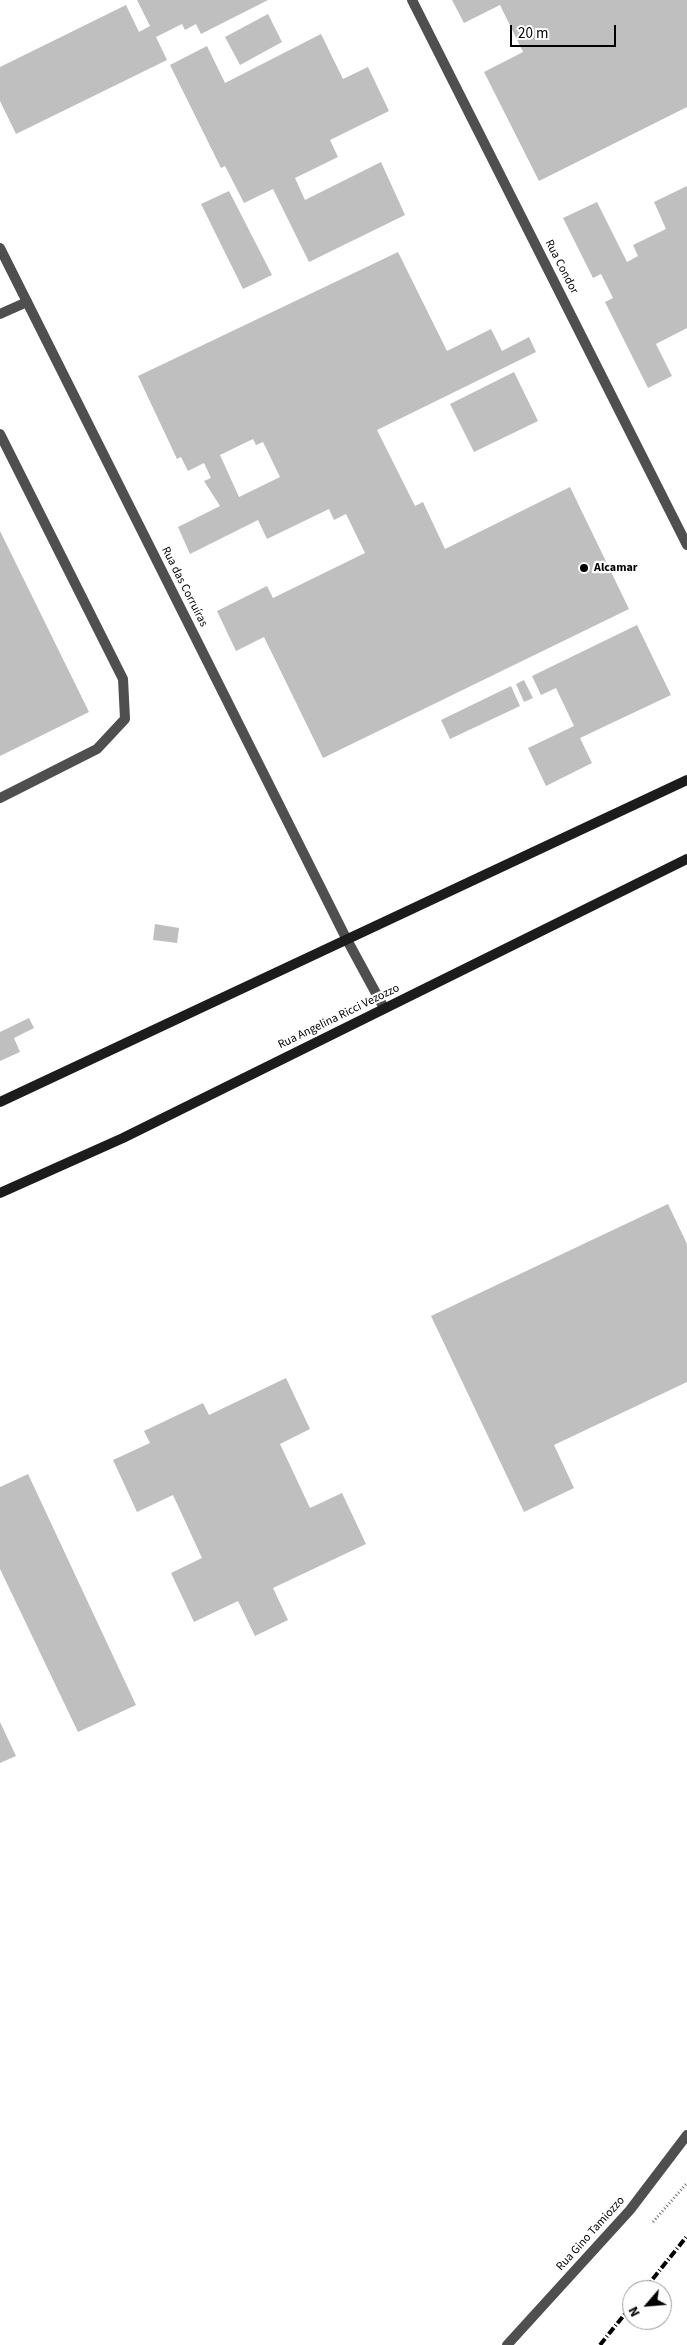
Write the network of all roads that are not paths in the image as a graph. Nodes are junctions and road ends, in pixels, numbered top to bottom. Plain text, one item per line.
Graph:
1 (412, 0) edge
2 (0, 248) edge
3 (27, 302) junction
4 (0, 314) edge
5 (0, 434) edge
6 (687, 545) edge
7 (687, 780) edge
8 (0, 798) edge
9 (687, 859) edge
10 (346, 938) junction
11 (384, 1008) junction
12 (0, 1102) edge
13 (0, 1193) edge
14 (687, 2135) edge
15 (507, 2345) edge

1 - 6 street, Rua Condor
2 - 3 street, Rua das Corruíras
3 - 4 street
3 - 10 street, Rua das Corruíras
5 - 8 street
7 - 10 main road
9 - 11 main road, Rua Angelina Ricci Vezozzo
10 - 11 street, Rua das Corruíras
10 - 12 main road
11 - 13 main road, Rua Angelina Ricci Vezozzo
14 - 15 street, Rua Gino Tamiozzo

